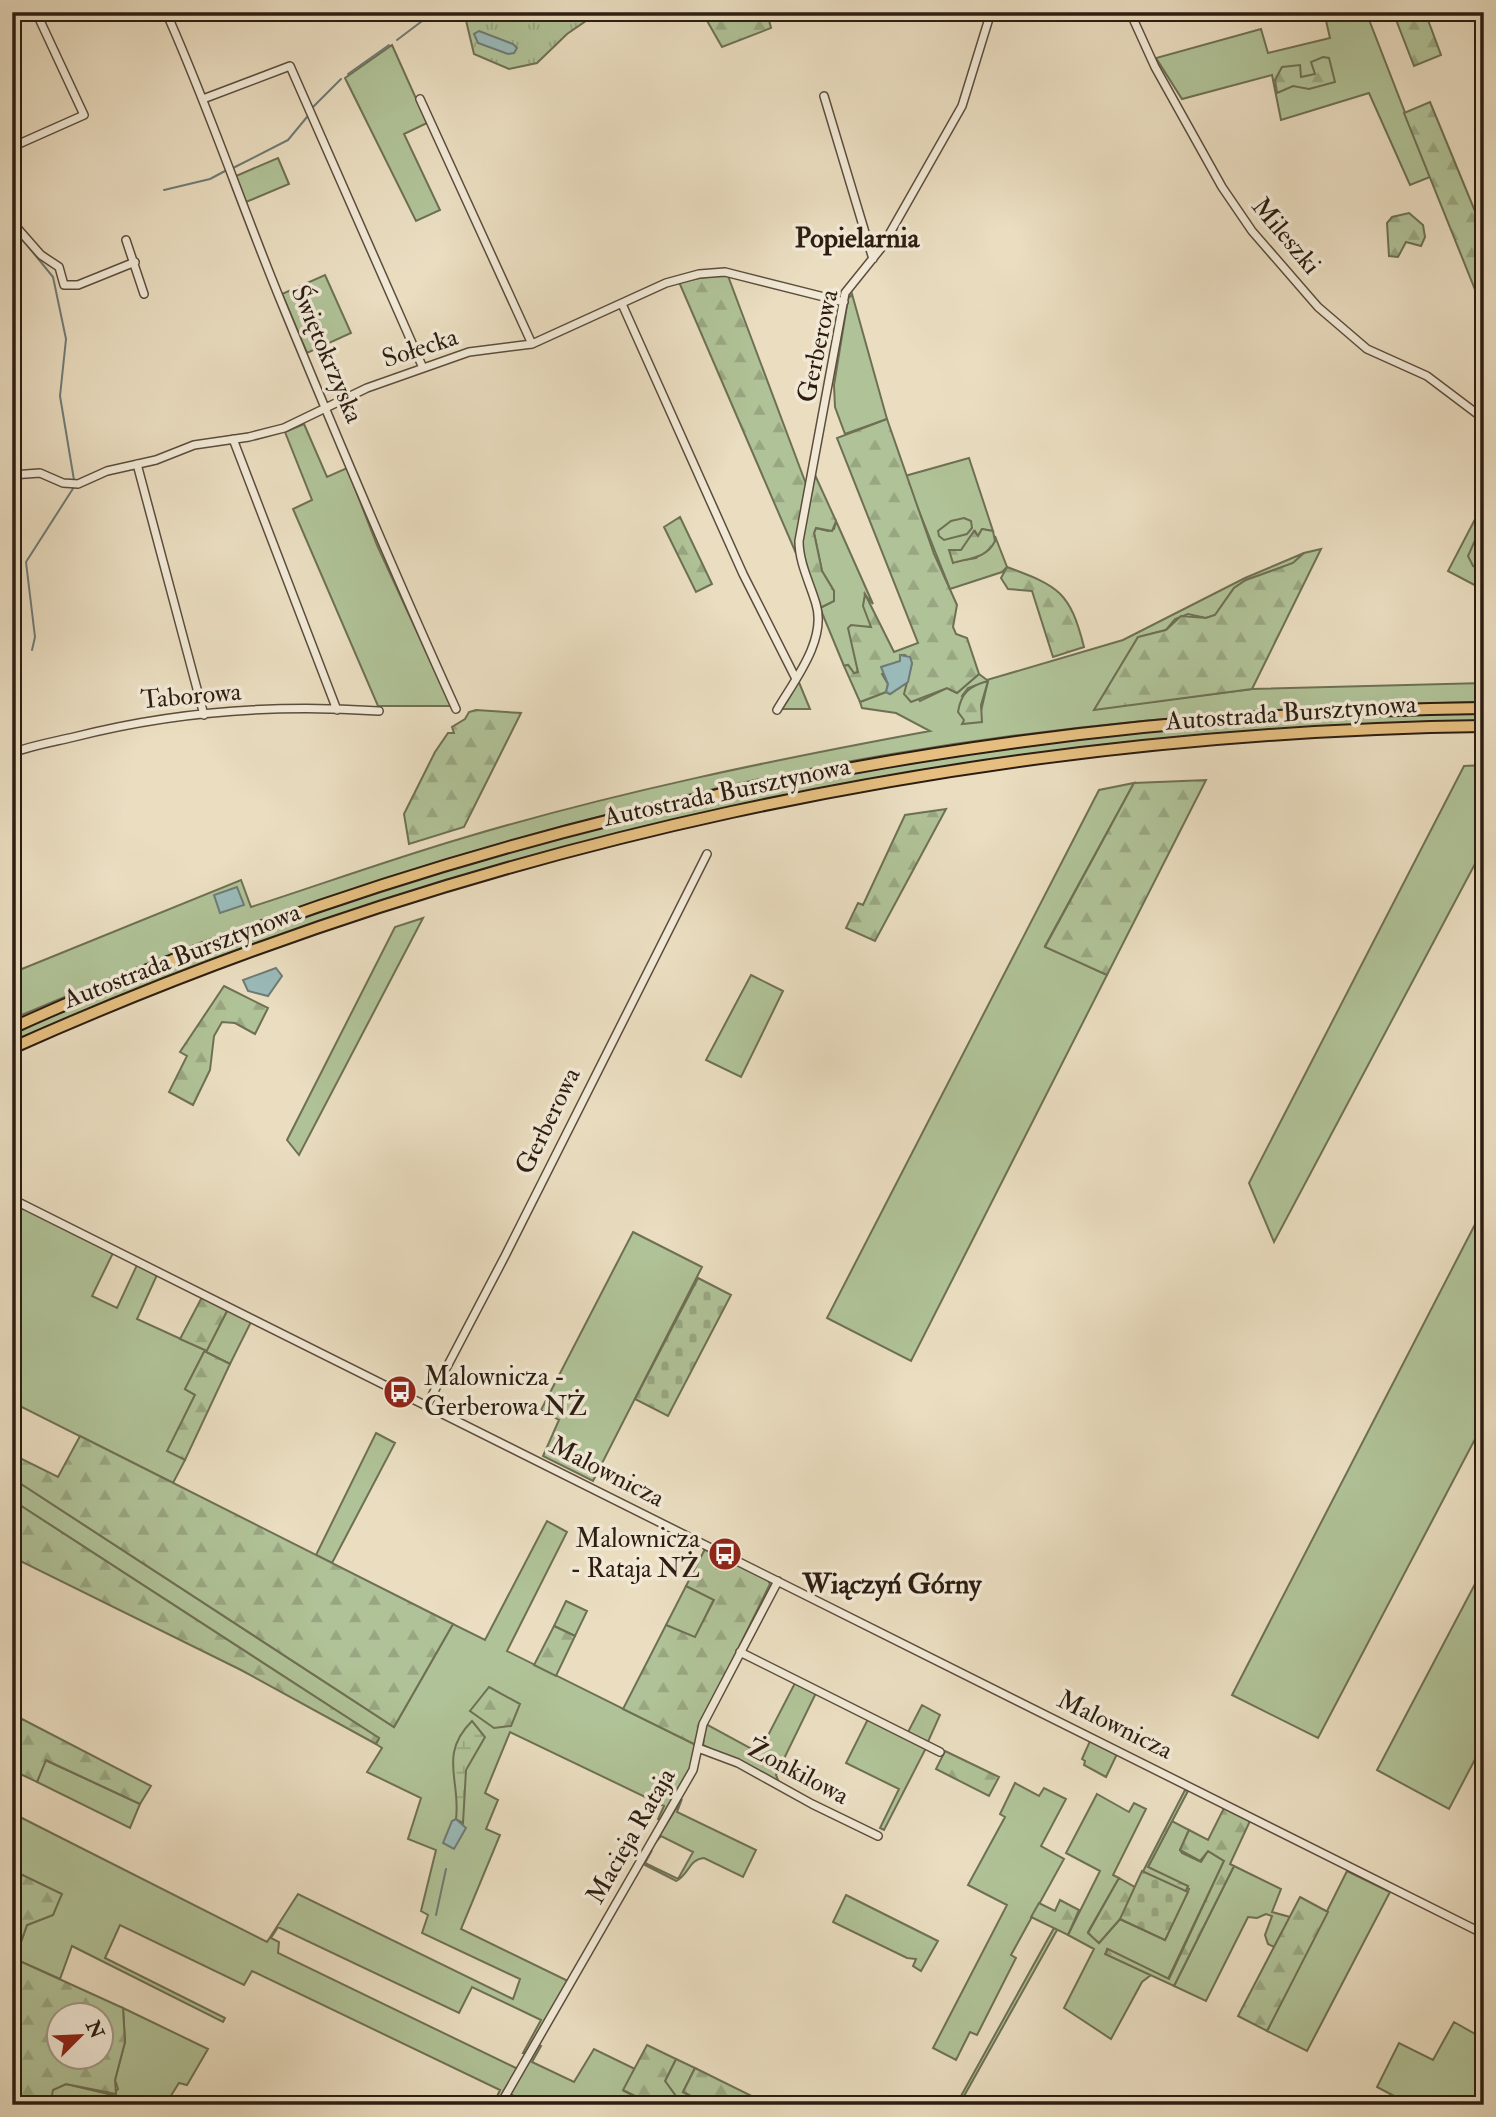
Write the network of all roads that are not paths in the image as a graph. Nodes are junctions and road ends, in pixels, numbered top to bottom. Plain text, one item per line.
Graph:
1 (36, 12) edge
2 (166, 12) edge
3 (991, 12) edge
4 (1130, 12) edge
5 (824, 96) dead end
6 (203, 99) junction
7 (420, 99) dead end
8 (12, 147) edge
9 (12, 222) edge
10 (125, 240) dead end
11 (873, 259) junction
12 (135, 262) junction
13 (144, 294) dead end
14 (844, 302) junction
15 (622, 304) junction
16 (532, 344) junction
17 (424, 368) junction
18 (327, 407) junction
19 (1484, 419) edge
20 (233, 439) junction
21 (137, 464) junction
22 (12, 475) edge
23 (796, 679) junction
24 (1484, 708) edge
25 (456, 709) dead end
26 (337, 710) junction
27 (777, 710) dead end
28 (379, 711) dead end
29 (204, 715) junction
30 (1484, 726) edge
31 (12, 754) edge
32 (707, 854) dead end
33 (12, 1028) edge
34 (12, 1048) edge
35 (12, 1199) edge
36 (427, 1405) junction
37 (778, 1581) junction
38 (740, 1652) junction
39 (698, 1748) junction
40 (940, 1752) dead end
41 (878, 1836) dead end
42 (1484, 1934) edge
43 (500, 2105) edge

1 - 8 street
2 - 6 street, Świętokrzyska
3 - 11 street, Gerberowa
4 - 19 street, Mileszki
5 - 11 street
6 - 17 street
6 - 18 street, Świętokrzyska
7 - 16 street
9 - 12 street
10 - 12 street
11 - 14 street, Gerberowa
12 - 13 street
14 - 15 street, Sołecka
14 - 23 street, Gerberowa
15 - 16 street, Sołecka
15 - 23 street
16 - 17 street, Sołecka
17 - 18 street, Sołecka
18 - 20 street, Sołecka
18 - 25 street, Świętokrzyska
20 - 21 street, Sołecka
20 - 26 street
21 - 22 street, Sołecka
21 - 29 street
23 - 27 street, Gerberowa
24 - 33 highway, Autostrada Bursztynowa
26 - 28 street, Taborowa
26 - 29 street, Taborowa
29 - 31 street, Taborowa
30 - 34 highway, Autostrada Bursztynowa
32 - 36 street, Gerberowa
35 - 36 street, Malownicza
36 - 37 street, Malownicza
37 - 38 street, Macieja Rataja
37 - 42 street, Malownicza
38 - 39 street, Macieja Rataja
38 - 40 street
39 - 41 street, Żonkilowa
39 - 43 street, Macieja Rataja

